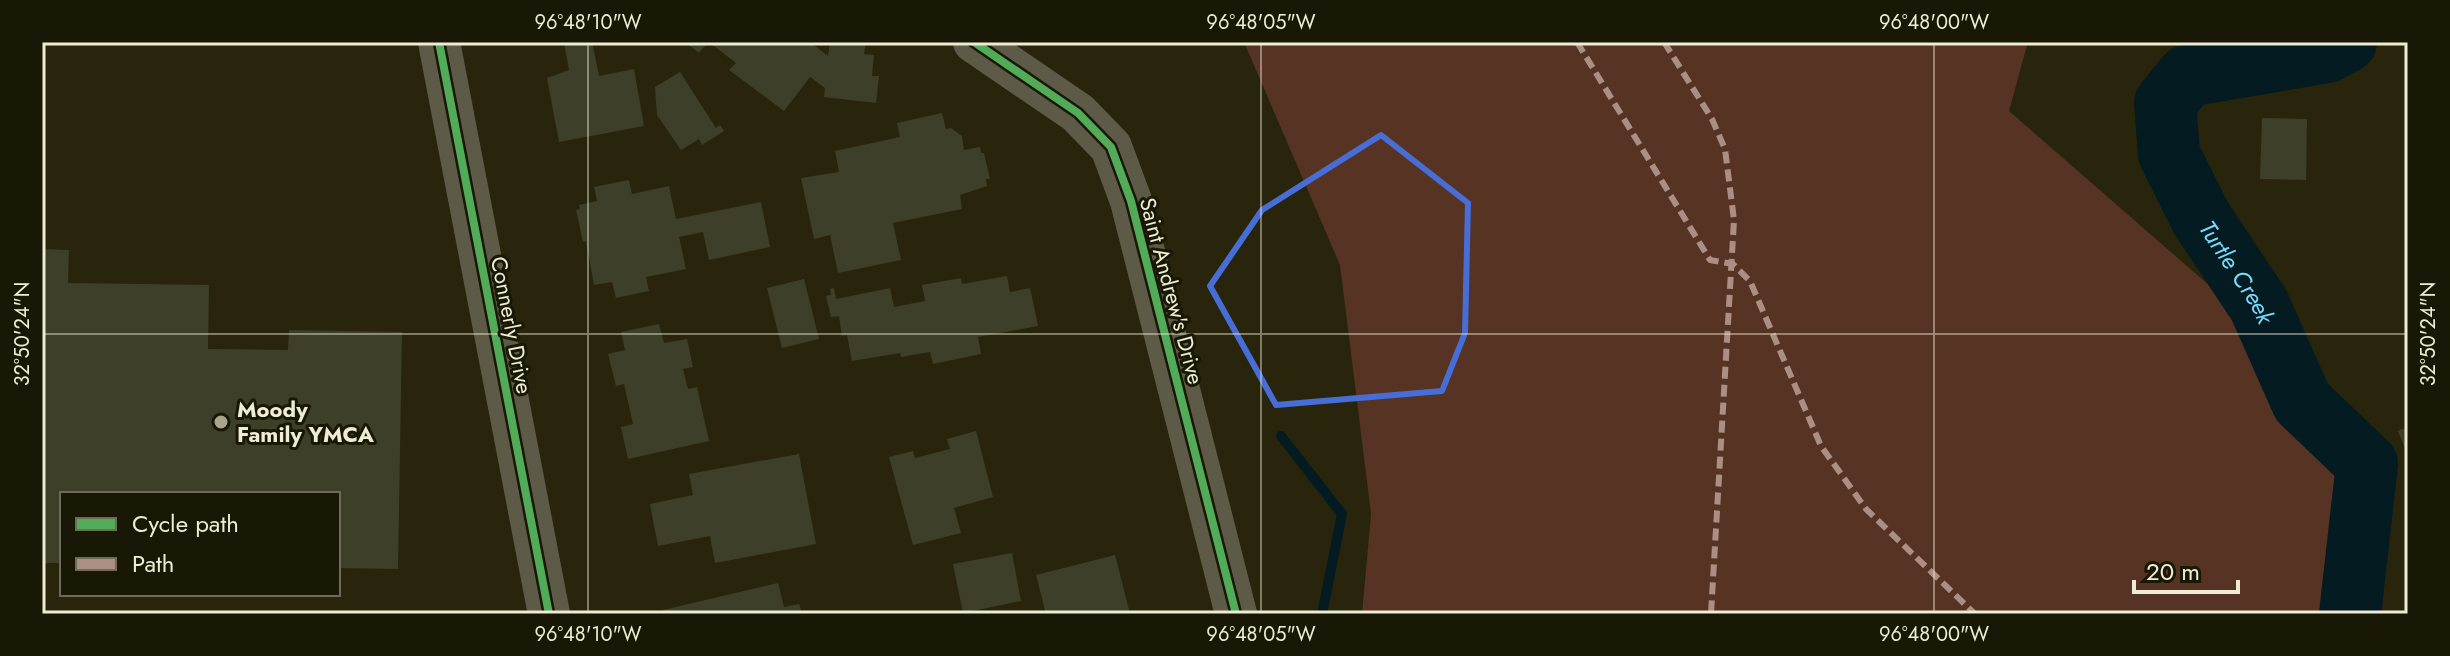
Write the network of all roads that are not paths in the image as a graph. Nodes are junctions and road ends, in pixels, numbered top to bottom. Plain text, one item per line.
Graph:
1 (439, 42) edge
2 (984, 46) edge
3 (549, 614) edge
4 (1236, 614) edge

1 - 3 street, Connerly Drive
2 - 4 street, Saint Andrew's Drive

